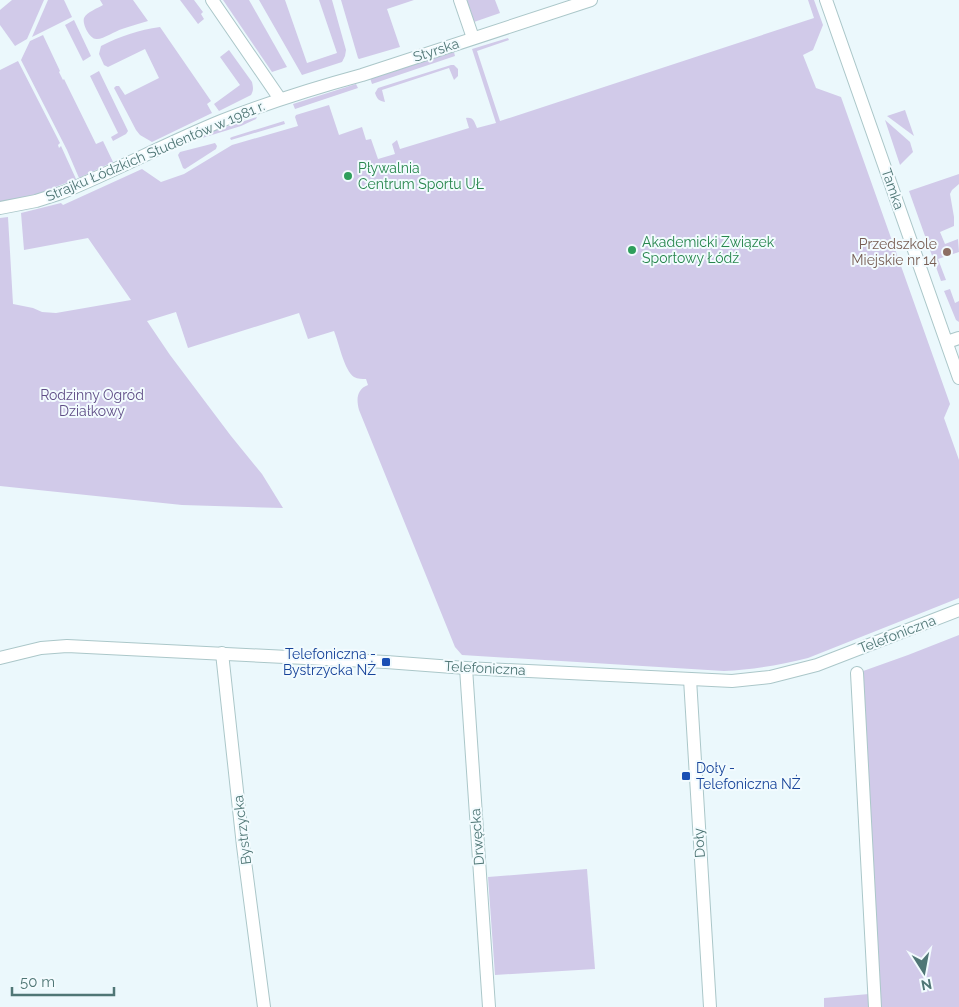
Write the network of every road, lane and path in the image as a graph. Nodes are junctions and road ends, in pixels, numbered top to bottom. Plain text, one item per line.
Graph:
1 (212, 0) edge
2 (460, 0) edge
3 (591, 0) edge
4 (826, 0) edge
5 (473, 38) junction
6 (280, 99) junction
7 (0, 208) edge
8 (953, 340) edge
9 (959, 378) edge
10 (959, 610) edge
11 (222, 654) junction
12 (0, 658) edge
13 (466, 668) junction
14 (857, 673) dead end
15 (690, 679) junction
16 (264, 1007) edge
17 (489, 1007) edge
18 (710, 1007) edge
19 (875, 1007) edge

1 - 6 street
2 - 5 street
3 - 5 street, Styrska
4 - 8 street, Tamka
5 - 6 street, Styrska
6 - 7 street, Strajku Łódzkich Studentów w 1981 r.
8 - 9 street, Tamka
10 - 15 street, Telefoniczna
11 - 12 street, Telefoniczna
11 - 13 street, Telefoniczna
11 - 16 street, Bystrzycka
13 - 15 street, Telefoniczna
13 - 17 street, Drwęcka
14 - 19 street
15 - 18 street, Doły

